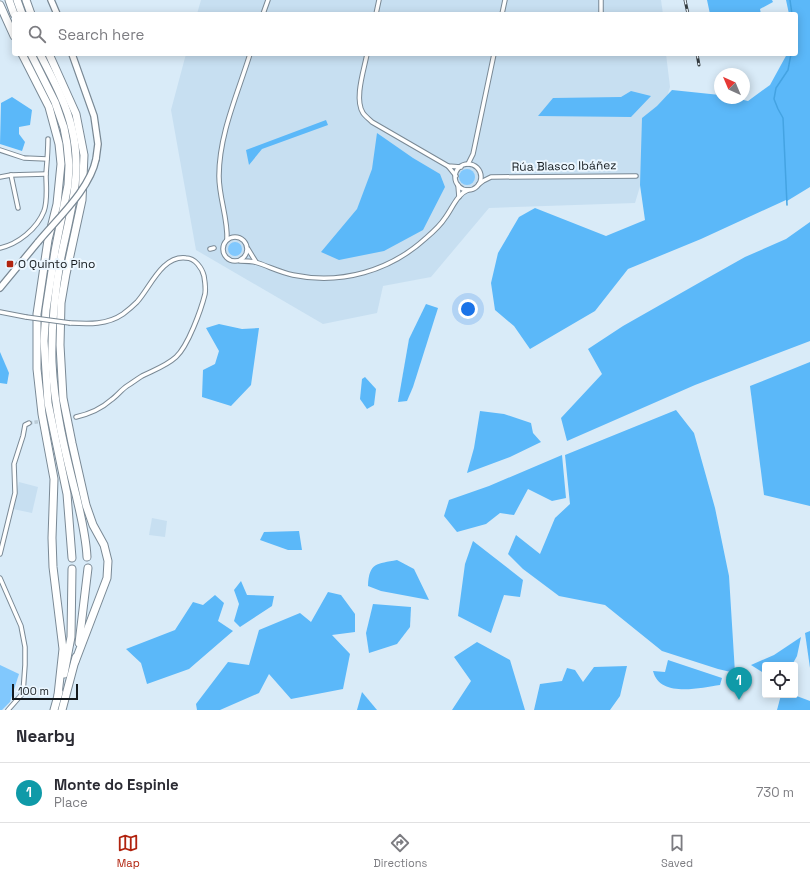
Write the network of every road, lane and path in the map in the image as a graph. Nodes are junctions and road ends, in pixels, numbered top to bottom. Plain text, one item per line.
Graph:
1 (9, 0) edge
2 (17, 0) edge
3 (26, 0) edge
4 (51, 0) edge
5 (268, 0) edge
6 (378, 0) edge
7 (505, 0) edge
8 (601, 0) edge
9 (0, 5) edge
10 (13, 12) edge
11 (21, 12) edge
12 (30, 12) edge
13 (56, 12) edge
14 (264, 12) edge
15 (376, 12) edge
16 (502, 12) edge
17 (601, 12) edge
18 (12, 32) edge
19 (23, 56) edge
20 (32, 56) edge
21 (41, 56) edge
22 (50, 56) edge
23 (73, 56) edge
24 (249, 56) edge
25 (367, 56) edge
26 (494, 56) edge
27 (48, 139) dead end
28 (0, 150) edge
29 (473, 154) junction
30 (47, 159) junction
31 (468, 164) junction
32 (448, 166) junction
33 (474, 166) junction
34 (461, 167) junction
35 (478, 169) junction
36 (46, 174) junction
37 (11, 175) junction
38 (456, 176) junction
39 (636, 176) dead end
40 (0, 177) edge
41 (491, 177) junction
42 (479, 184) junction
43 (458, 185) junction
44 (468, 190) junction
45 (459, 197) junction
46 (18, 208) dead end
47 (228, 227) junction
48 (234, 237) junction
49 (227, 240) junction
50 (0, 248) edge
51 (248, 249) junction
52 (240, 261) junction
53 (256, 262) junction
54 (0, 288) edge
55 (0, 312) edge
56 (76, 417) dead end
57 (29, 423) dead end
58 (0, 554) edge
59 (87, 557) dead end
60 (72, 558) dead end
61 (88, 568) dead end
62 (72, 569) dead end
63 (0, 578) edge
64 (75, 662) junction
65 (58, 695) junction
66 (8, 710) edge
67 (54, 710) edge
68 (62, 710) edge

1 - 10 highway
2 - 11 highway
3 - 12 highway
4 - 13 main road
5 - 14 street
6 - 15 street
7 - 16 street
8 - 17 street
9 - 18 highway
19 - 65 highway
20 - 60 highway
21 - 59 highway
22 - 64 highway
23 - 54 main road, bridge
24 - 47 street
25 - 32 street
26 - 29 street
27 - 30 street
28 - 30 street
29 - 31 street
29 - 33 street
30 - 36 street
31 - 33 street
31 - 34 street
32 - 34 street
32 - 38 street
33 - 35 street
34 - 38 street
35 - 41 street
35 - 42 street
36 - 37 street
36 - 50 street
37 - 40 street
37 - 46 street
38 - 43 street
39 - 41 street, Rúa Blasco Ibáñez
41 - 42 street, Rúa Blasco Ibáñez
42 - 44 street
43 - 44 street
43 - 45 street
44 - 45 street
45 - 53 street
47 - 48 street
47 - 49 street
48 - 49 street
48 - 51 street
49 - 52 street
51 - 52 street
51 - 53 street
52 - 53 street
55 - 56 street, bridge
57 - 58 street
61 - 64 highway
62 - 65 highway
63 - 66 street
64 - 68 highway
65 - 67 highway

